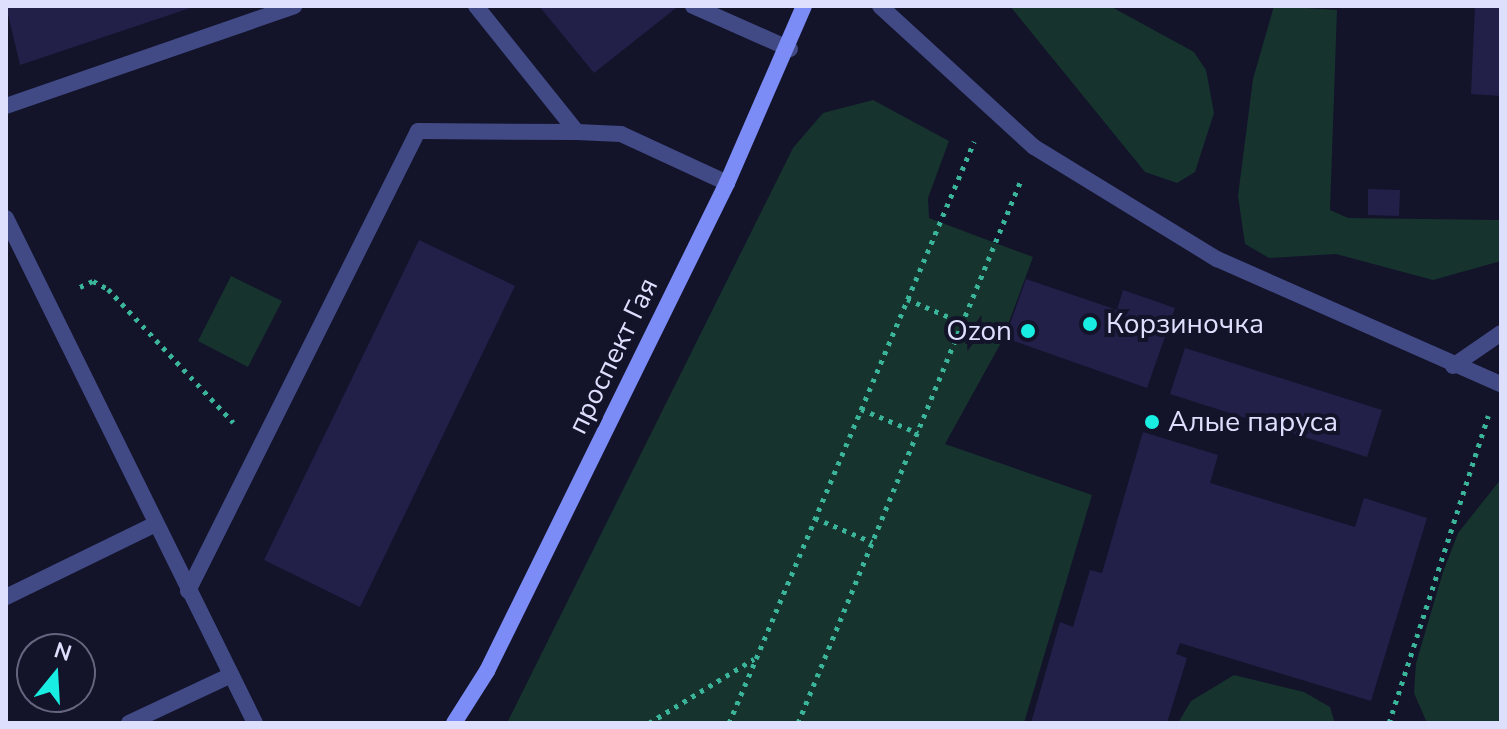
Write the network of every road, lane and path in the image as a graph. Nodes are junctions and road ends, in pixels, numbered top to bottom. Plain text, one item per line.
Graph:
1 (294, 6) edge
2 (476, 6) edge
3 (693, 6) edge
4 (804, 6) edge
5 (880, 6) edge
6 (790, 49) junction
7 (989, 105) junction
8 (6, 106) edge
9 (577, 132) junction
10 (1034, 147) junction
11 (727, 183) junction
12 (6, 218) edge
13 (907, 299) junction
14 (47, 303) junction
15 (963, 323) junction
16 (1501, 333) edge
17 (1453, 366) junction
18 (1500, 383) edge
19 (861, 409) junction
20 (918, 433) junction
21 (261, 446) junction
22 (815, 518) junction
23 (156, 524) junction
24 (872, 542) junction
25 (188, 591) junction
26 (6, 597) edge
27 (756, 658) junction
28 (231, 675) junction
29 (129, 723) edge
30 (255, 723) edge
31 (454, 723) edge
32 (649, 723) edge
33 (729, 723) edge
34 (798, 723) edge
35 (1389, 723) edge

1 - 8 lane
2 - 9 lane
3 - 6 lane
4 - 6 main road, проспект Гая
5 - 7 lane
6 - 11 main road, проспект Гая
7 - 10 lane
7 - 13 path
9 - 11 lane
9 - 21 lane
10 - 15 path
10 - 17 lane
11 - 31 main road, проспект Гая
12 - 14 lane
13 - 15 path
13 - 19 path
14 - 21 path
14 - 23 lane
15 - 20 path
16 - 17 lane
17 - 18 lane
18 - 35 path
19 - 20 path
19 - 22 path
20 - 24 path
21 - 25 lane
22 - 24 path
22 - 27 path
23 - 25 lane
23 - 26 lane
24 - 34 path
25 - 28 lane
27 - 32 path
27 - 33 path
28 - 29 lane
28 - 30 lane

